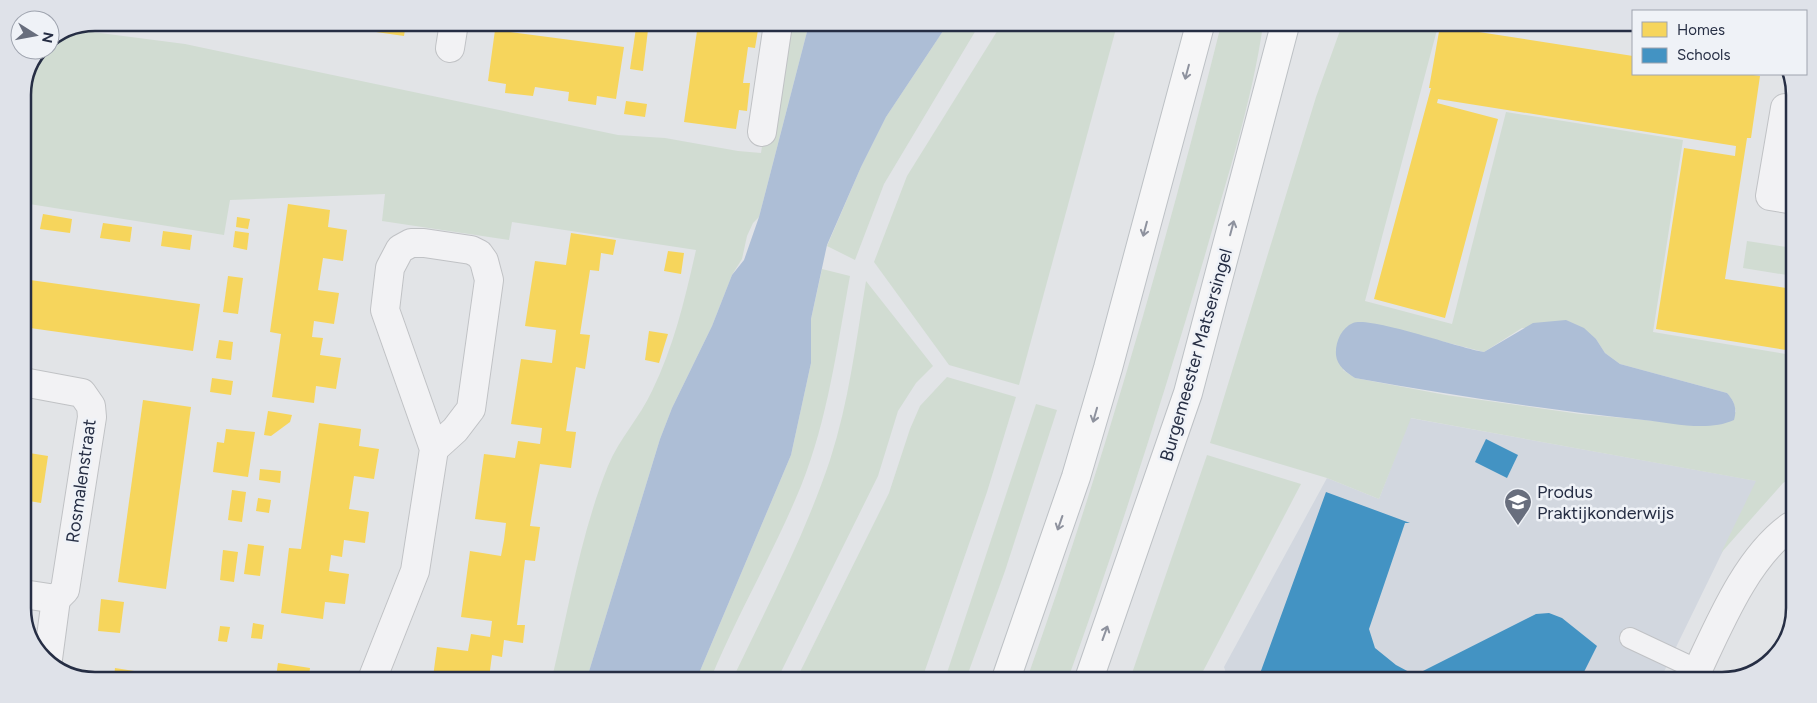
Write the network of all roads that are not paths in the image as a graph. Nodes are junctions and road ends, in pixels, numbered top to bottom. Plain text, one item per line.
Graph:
1 (777, 31) edge
2 (1198, 31) edge
3 (1283, 31) edge
4 (1786, 108) edge
5 (762, 132) dead end
6 (1786, 199) edge
7 (31, 383) edge
8 (434, 449) junction
9 (1786, 530) edge
10 (31, 595) edge
11 (56, 599) junction
12 (1630, 638) dead end
13 (49, 652) edge
14 (375, 672) edge
15 (1008, 672) edge
16 (1091, 672) edge
17 (1691, 672) edge
18 (1697, 672) edge

1 - 5 street
2 -> 15 main road
16 -> 3 main road, Burgemeester Matsersingel
4 - 6 street
7 - 11 street, Rosmalenstraat
8 - 8 street
8 - 14 street
9 - 18 street
10 - 11 street
11 - 13 street, Rosmalenstraat
12 - 17 lane

